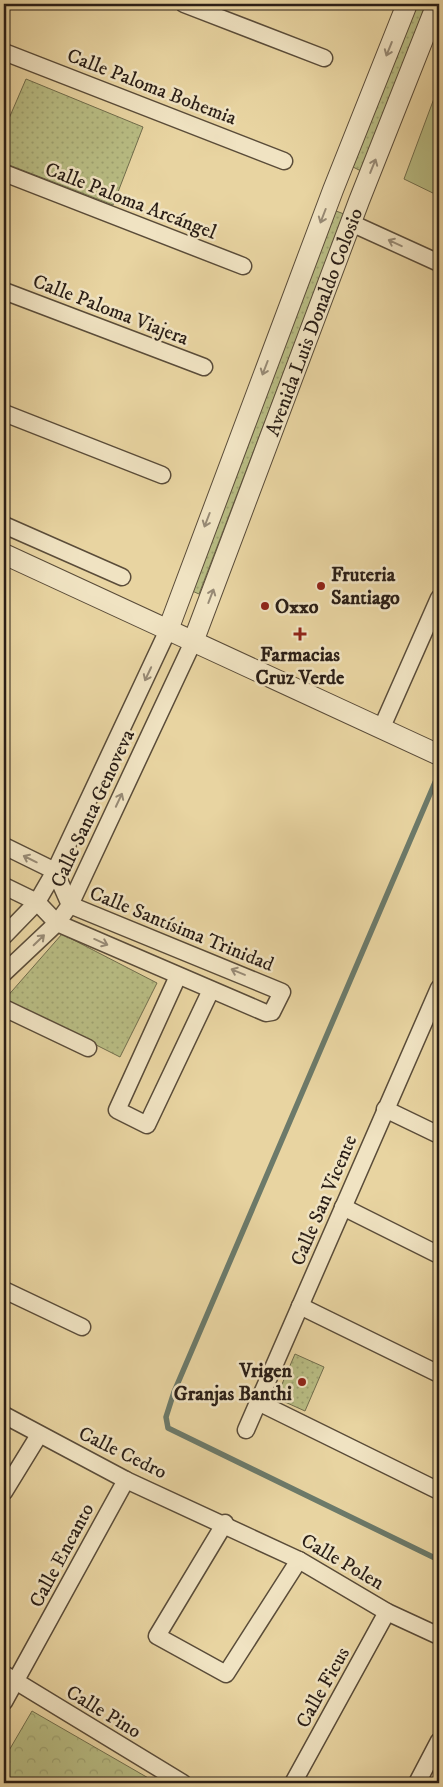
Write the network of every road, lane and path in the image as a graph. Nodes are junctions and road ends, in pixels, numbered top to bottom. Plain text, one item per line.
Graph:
1 (184, 4) edge
2 (407, 4) edge
3 (438, 4) edge
4 (4, 52) edge
5 (324, 58) dead end
6 (284, 161) dead end
7 (4, 174) edge
8 (333, 190) junction
9 (360, 201) junction
10 (351, 223) junction
11 (439, 263) edge
12 (244, 266) dead end
13 (4, 291) edge
14 (204, 367) dead end
15 (4, 413) edge
16 (162, 475) dead end
17 (4, 525) edge
18 (4, 554) edge
19 (122, 577) dead end
20 (439, 598) edge
21 (168, 630) junction
22 (194, 642) junction
23 (382, 727) junction
24 (439, 755) edge
25 (4, 846) edge
26 (55, 871) junction
27 (4, 886) edge
28 (37, 902) junction
29 (70, 905) junction
30 (57, 923) junction
31 (4, 936) edge
32 (4, 974) edge
33 (178, 976) junction
34 (439, 988) edge
35 (211, 990) junction
36 (4, 1008) edge
37 (434, 1015) edge
38 (88, 1048) dead end
39 (385, 1108) junction
40 (439, 1135) edge
41 (343, 1207) junction
42 (439, 1255) edge
43 (4, 1290) edge
44 (300, 1306) junction
45 (82, 1327) dead end
46 (439, 1374) edge
47 (258, 1402) junction
48 (4, 1416) edge
49 (246, 1430) dead end
50 (39, 1435) junction
51 (126, 1480) junction
52 (439, 1491) edge
53 (4, 1492) edge
54 (225, 1523) junction
55 (299, 1560) junction
56 (387, 1612) junction
57 (439, 1636) edge
58 (10, 1678) edge
59 (4, 1702) edge
60 (439, 1741) edge
61 (183, 1783) edge
62 (293, 1783) edge
63 (417, 1783) edge

1 - 5 street
2 -> 8 street, Avenida Luis Donaldo Colosio
9 -> 3 street, Avenida Luis Donaldo Colosio
4 - 6 street, Calle Paloma Bohemia
7 - 12 street, Calle Paloma Arcángel
8 - 9 street
8 -> 21 street, Avenida Luis Donaldo Colosio
9 - 10 street, Avenida Luis Donaldo Colosio
11 -> 10 street
22 -> 10 street, Avenida Luis Donaldo Colosio
13 - 14 street, Calle Paloma Viajera
15 - 16 street
17 - 19 street
18 - 21 street
20 - 23 street
21 - 22 street
21 -> 26 street, Calle Santa Genoveva
22 - 23 street
29 -> 22 street, Calle Santa Genoveva
23 - 24 street
26 -> 25 street
26 - 28 street, Calle Santa Genoveva
26 - 29 street, Calle Santísima Trinidad
27 - 28 street
28 - 30 street
28 - 31 street, Calle Santa Genoveva
29 - 30 street, Calle Santa Genoveva
35 -> 29 street, Calle Santísima Trinidad
32 -> 30 street, Calle Santa Genoveva
30 -> 33 street
33 - 35 street
33 - 35 street
34 - 37 street, Calle San Vicente
36 - 38 street
37 - 39 street, Calle San Vicente
39 - 40 street
39 - 41 street, Calle San Vicente
41 - 42 street
41 - 44 street, Calle San Vicente
43 - 45 street
44 - 46 street
44 - 47 street, Calle San Vicente
47 - 49 street, Calle San Vicente
47 - 52 street
48 - 50 street, Calle Cedro
50 - 51 street, Calle Cedro
50 - 53 street
51 - 54 street, Calle Cedro
51 - 58 street, Calle Encanto
54 - 55 street, Calle Polen
54 - 55 street
55 - 56 street, Calle Polen
56 - 57 street, Calle Polen
56 - 62 street, Calle Ficus
58 - 59 street, Calle Encanto
58 - 61 street, Calle Pino
60 - 63 street

